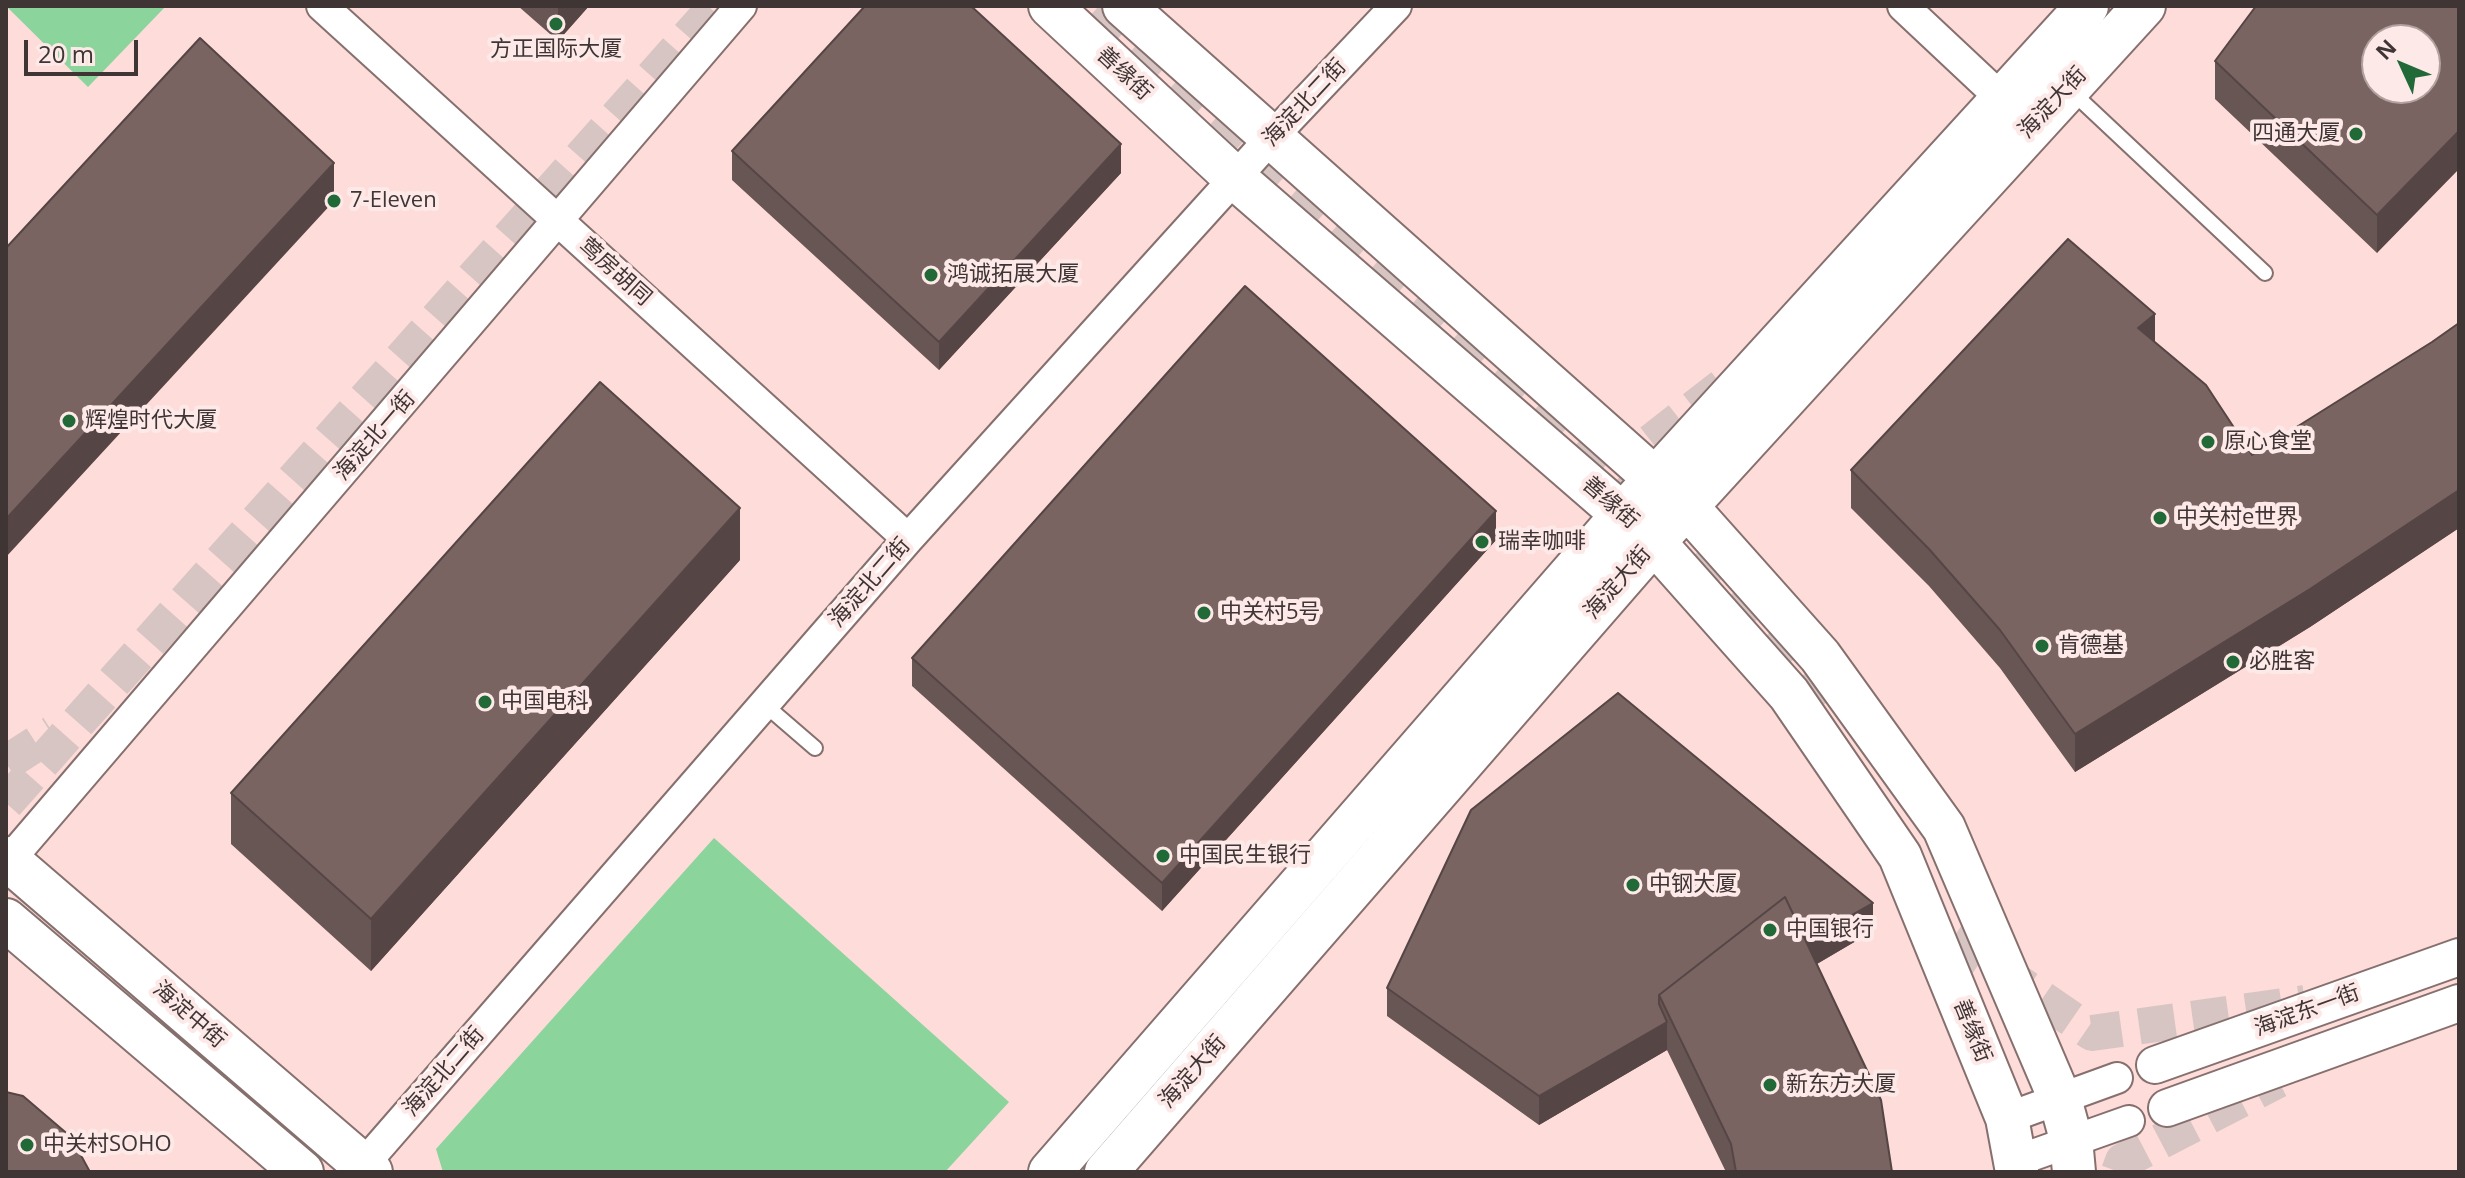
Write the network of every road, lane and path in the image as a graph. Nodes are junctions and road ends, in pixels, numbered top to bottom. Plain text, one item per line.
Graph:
1 (322, 6) edge
2 (741, 6) edge
3 (1050, 6) edge
4 (1124, 6) edge
5 (1396, 6) edge
6 (1903, 6) edge
7 (2087, 6) edge
8 (2144, 6) edge
9 (2067, 87) junction
10 (2001, 98) junction
11 (1271, 138) junction
12 (1236, 179) junction
13 (559, 221) junction
14 (2265, 273) dead end
15 (1658, 480) junction
16 (1688, 508) junction
17 (1623, 514) junction
18 (908, 539) junction
19 (1654, 542) junction
20 (764, 704) junction
21 (815, 748) dead end
22 (7, 861) edge
23 (6, 920) edge
24 (2459, 957) edge
25 (2459, 1003) edge
26 (2155, 1065) dead end
27 (2117, 1078) dead end
28 (2060, 1099) junction
29 (2167, 1108) dead end
30 (2007, 1118) junction
31 (2129, 1121) dead end
32 (2073, 1156) edge
33 (2016, 1167) edge
34 (364, 1170) edge
35 (302, 1172) edge
36 (1050, 1172) edge
37 (1106, 1172) edge

1 - 13 street, 莺房胡同
2 - 13 street, 海淀北一街
3 - 12 main road, 善缘街
4 - 11 main road
5 - 11 street, 海淀北二街
6 - 10 street
7 - 10 main road, 海淀大街
8 - 9 main road, 海淀大街
9 - 10 street
9 - 14 lane
9 - 16 main road, 海淀大街
10 - 15 main road, 海淀大街
11 - 12 street, 海淀北二街
11 - 15 main road
12 - 17 main road, 善缘街
12 - 18 street, 海淀北二街
13 - 18 street, 莺房胡同
13 - 22 street, 海淀北一街
15 - 16 main road
15 - 17 main road, 海淀大街
16 - 19 main road, 海淀大街
16 - 28 main road
17 - 19 main road, 善缘街
17 - 36 main road, 海淀大街
18 - 20 street, 海淀北二街
19 - 30 main road, 善缘街
19 - 37 main road, 海淀大街
20 - 21 lane
20 - 34 street, 海淀北二街
22 - 34 main road, 海淀中街
23 - 35 main road, 海淀中街
24 - 26 street, 海淀东一街
25 - 29 street, 海淀东一街
27 - 28 street
28 - 30 street
28 - 32 main road
30 - 33 main road, 善缘街
31 - 32 street
32 - 33 street

